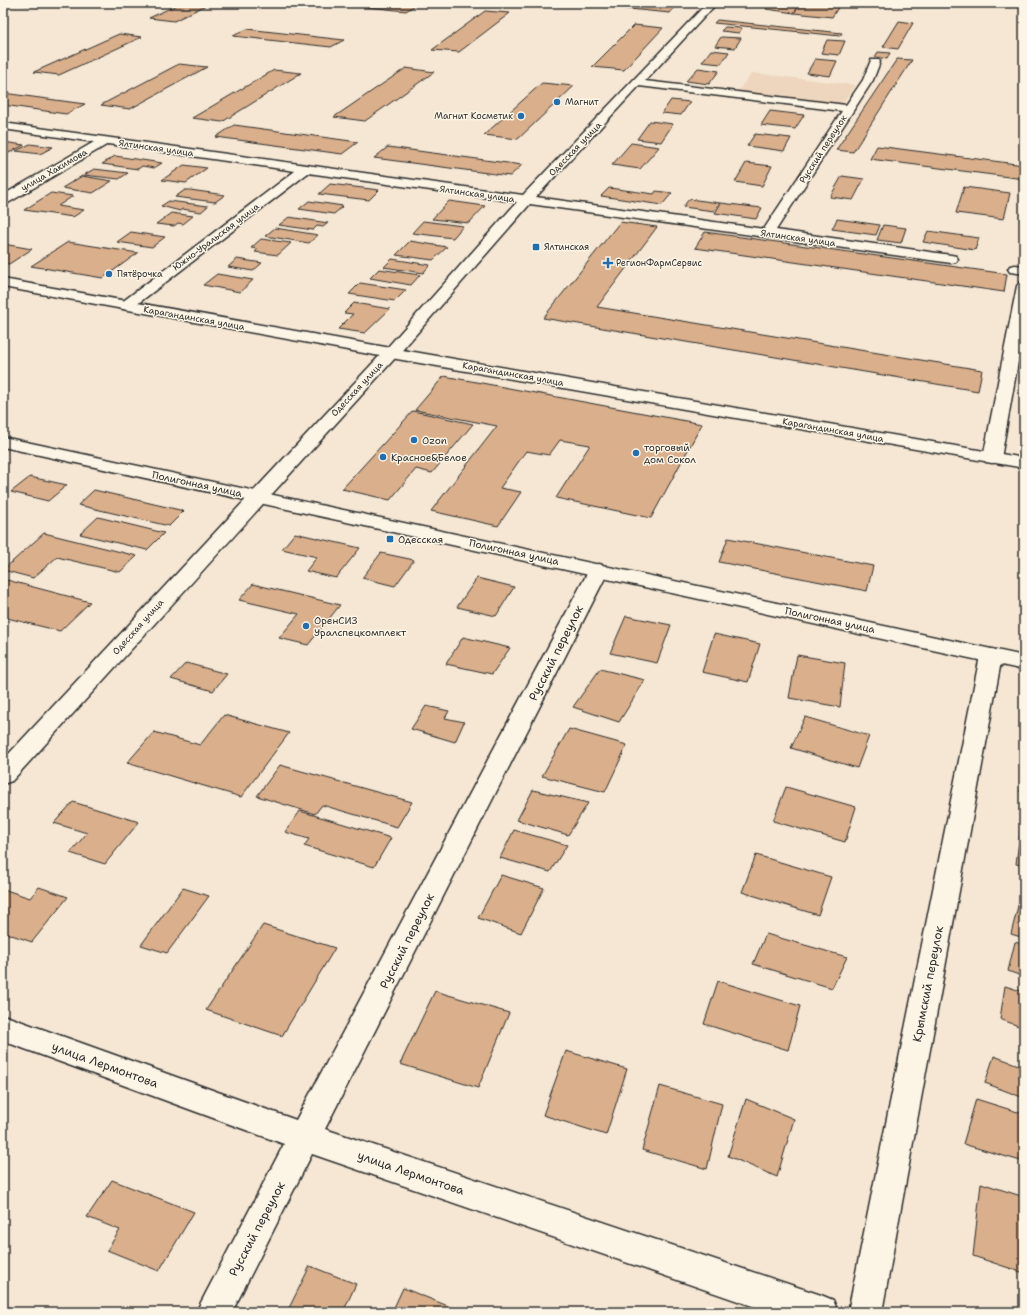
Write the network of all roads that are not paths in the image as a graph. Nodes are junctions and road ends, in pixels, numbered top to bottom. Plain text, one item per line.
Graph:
1 (712, 3) edge
2 (875, 62) dead end
3 (638, 83) junction
4 (849, 109) junction
5 (3, 126) edge
6 (105, 141) junction
7 (305, 169) junction
8 (3, 200) edge
9 (526, 200) junction
10 (768, 234) junction
11 (951, 259) dead end
12 (3, 283) edge
13 (1024, 286) edge
14 (127, 305) junction
15 (391, 353) junction
16 (3, 442) edge
17 (992, 458) junction
18 (1024, 463) edge
19 (257, 497) junction
20 (599, 570) junction
21 (991, 656) junction
22 (1024, 663) edge
23 (3, 775) edge
24 (3, 1028) edge
25 (305, 1137) junction
26 (213, 1312) edge
27 (821, 1312) edge
28 (865, 1312) edge

1 - 3 street, Одесская улица
2 - 4 street, Русский переулок
3 - 4 street
3 - 9 street, Одесская улица
4 - 10 street, Русский переулок
5 - 6 street, Ялтинская улица
6 - 7 street, Ялтинская улица
6 - 8 street, улица Хакимова
7 - 9 street, Ялтинская улица
7 - 14 street, Южно-Уральская улица
9 - 10 street, Ялтинская улица
9 - 15 street, Одесская улица
10 - 11 street, Ялтинская улица
12 - 14 street, Карагандинская улица
13 - 17 street
14 - 15 street, Карагандинская улица
15 - 17 street, Карагандинская улица
15 - 19 street, Одесская улица
16 - 19 street, Полигонная улица
17 - 18 street, Карагандинская улица
19 - 20 street, Полигонная улица
19 - 23 street, Одесская улица
20 - 21 street, Полигонная улица
20 - 25 street, Русский переулок
21 - 22 street, Полигонная улица
21 - 28 street, Крымский переулок
24 - 25 street, улица Лермонтова
25 - 26 street, Русский переулок
25 - 27 street, улица Лермонтова

